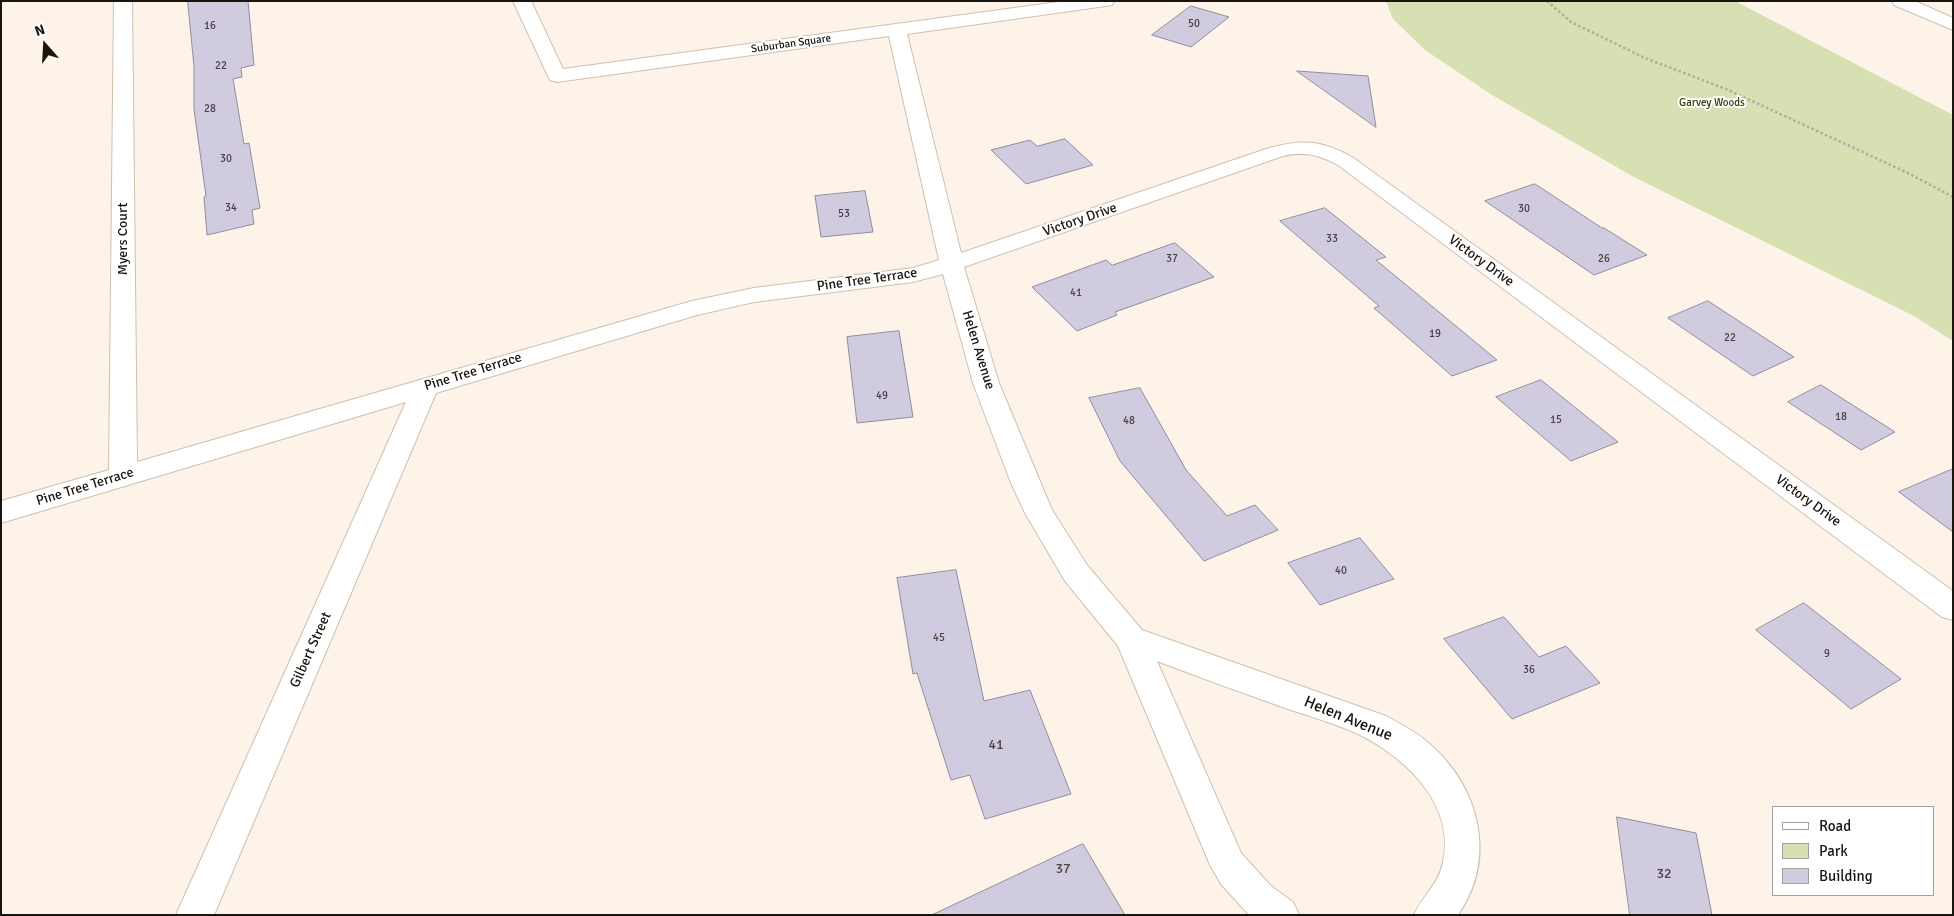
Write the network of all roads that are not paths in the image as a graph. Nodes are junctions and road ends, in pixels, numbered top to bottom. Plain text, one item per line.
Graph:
1 (123, 1) edge
2 (522, 1) edge
3 (1106, 1) edge
4 (1900, 1) edge
5 (1953, 24) edge
6 (897, 30) junction
7 (952, 265) junction
8 (426, 386) junction
9 (123, 476) junction
10 (1, 512) edge
11 (1953, 608) edge
12 (1131, 639) junction
13 (195, 915) edge
14 (1280, 915) edge
15 (1433, 915) edge

1 - 9 street, Myers Court
2 - 6 street, Suburban Square
3 - 6 street, Suburban Square
4 - 5 street
6 - 7 street, Helen Avenue
7 - 8 street, Pine Tree Terrace
7 - 11 street, Victory Drive
7 - 12 street, Helen Avenue
8 - 9 street, Pine Tree Terrace
8 - 13 street, Gilbert Street
9 - 10 street, Pine Tree Terrace
12 - 14 street, Helen Avenue
12 - 15 street, Helen Avenue

